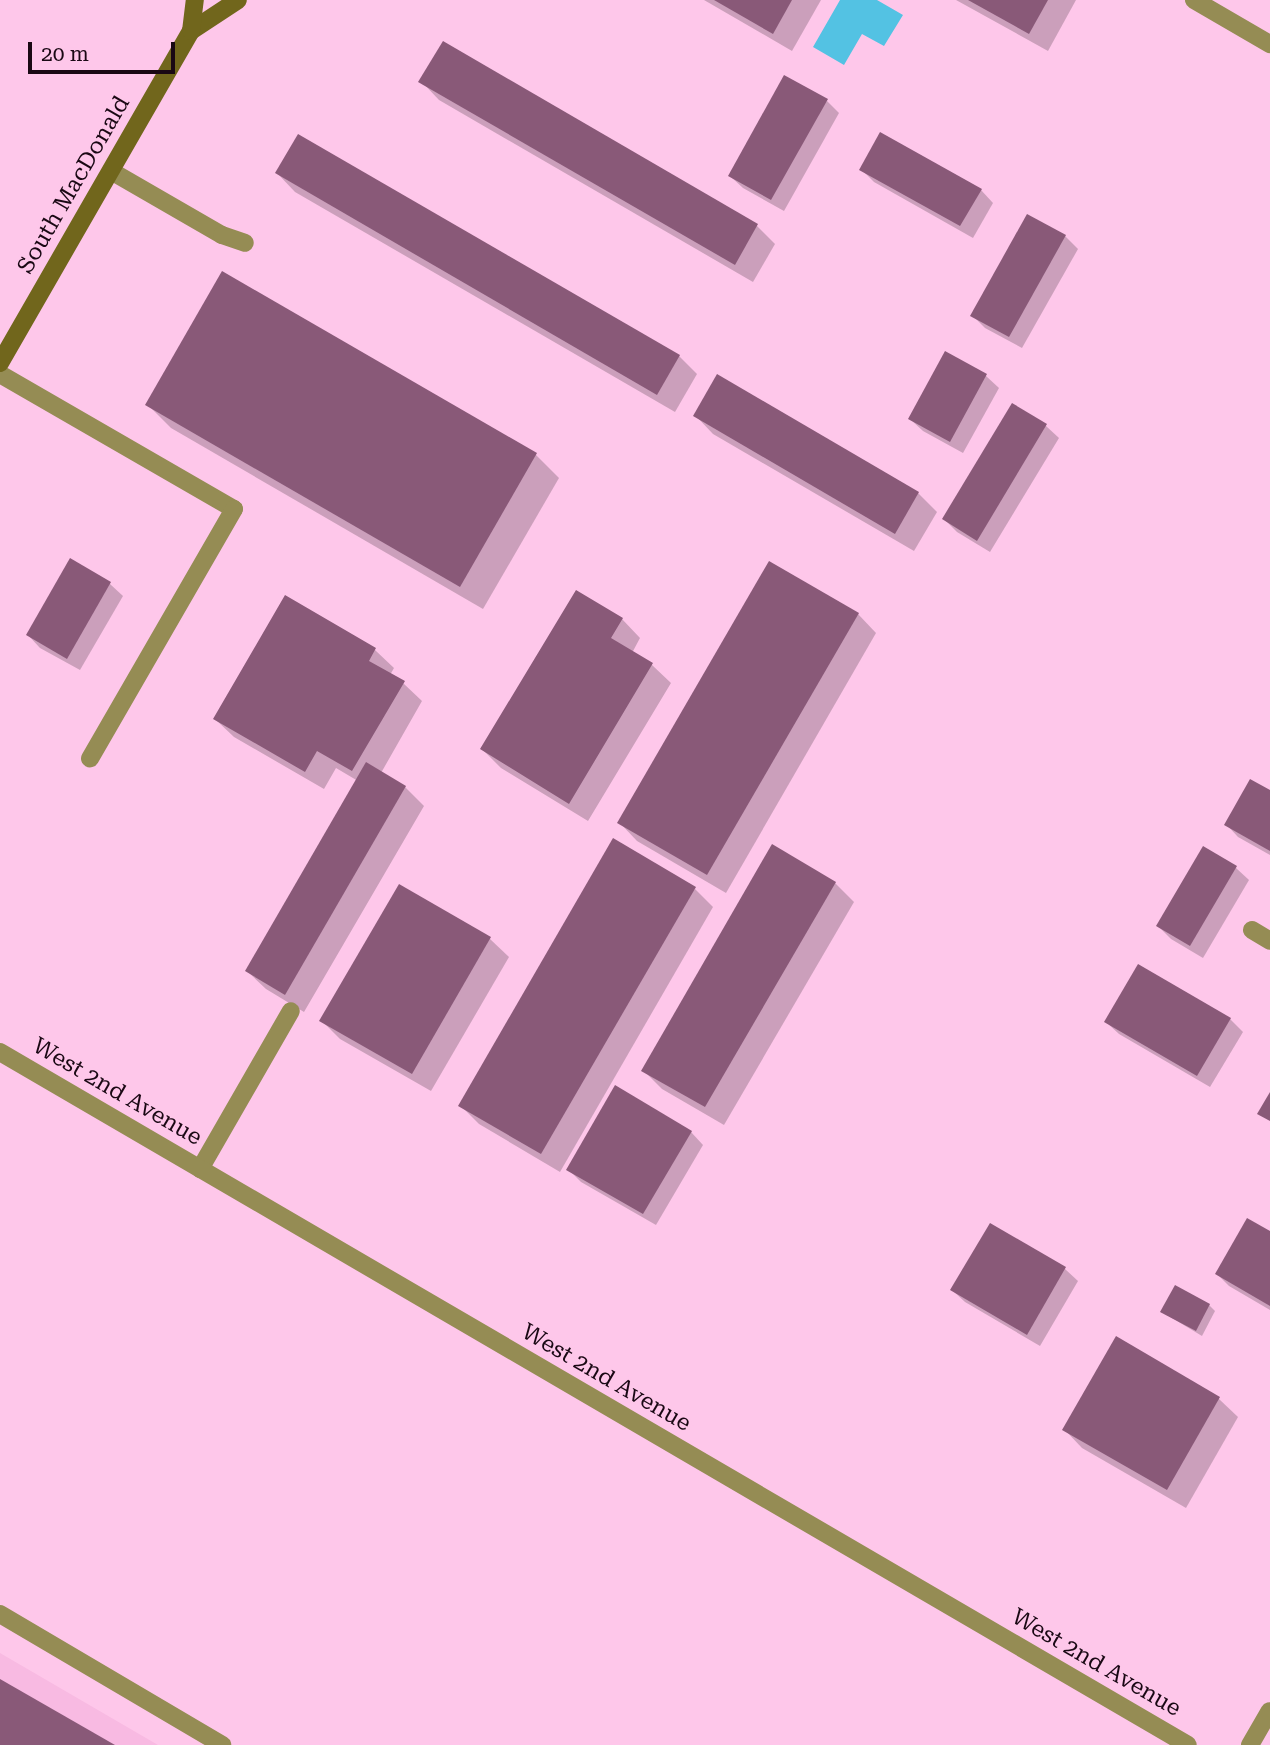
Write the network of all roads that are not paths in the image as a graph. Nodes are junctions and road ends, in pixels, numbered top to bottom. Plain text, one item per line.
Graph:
1 (195, 0) edge
2 (238, 0) edge
3 (1194, 0) edge
4 (191, 31) junction
5 (1270, 44) edge
6 (111, 171) junction
7 (245, 243) dead end
8 (0, 363) edge
9 (0, 374) edge
10 (90, 758) dead end
11 (1252, 930) dead end
12 (1270, 941) edge
13 (291, 1011) dead end
14 (0, 1052) edge
15 (200, 1169) junction
16 (0, 1614) edge
17 (1270, 1711) edge
18 (222, 1745) edge
19 (1188, 1745) edge
20 (1250, 1745) edge

1 - 4 street, South MacDonald
2 - 4 street, South MacDonald
3 - 5 street
4 - 6 street, South MacDonald
6 - 7 street
6 - 8 street, South MacDonald
9 - 10 street
11 - 12 street
13 - 15 street
14 - 15 street, West 2nd Avenue
15 - 19 street, West 2nd Avenue
16 - 18 street
17 - 20 street

